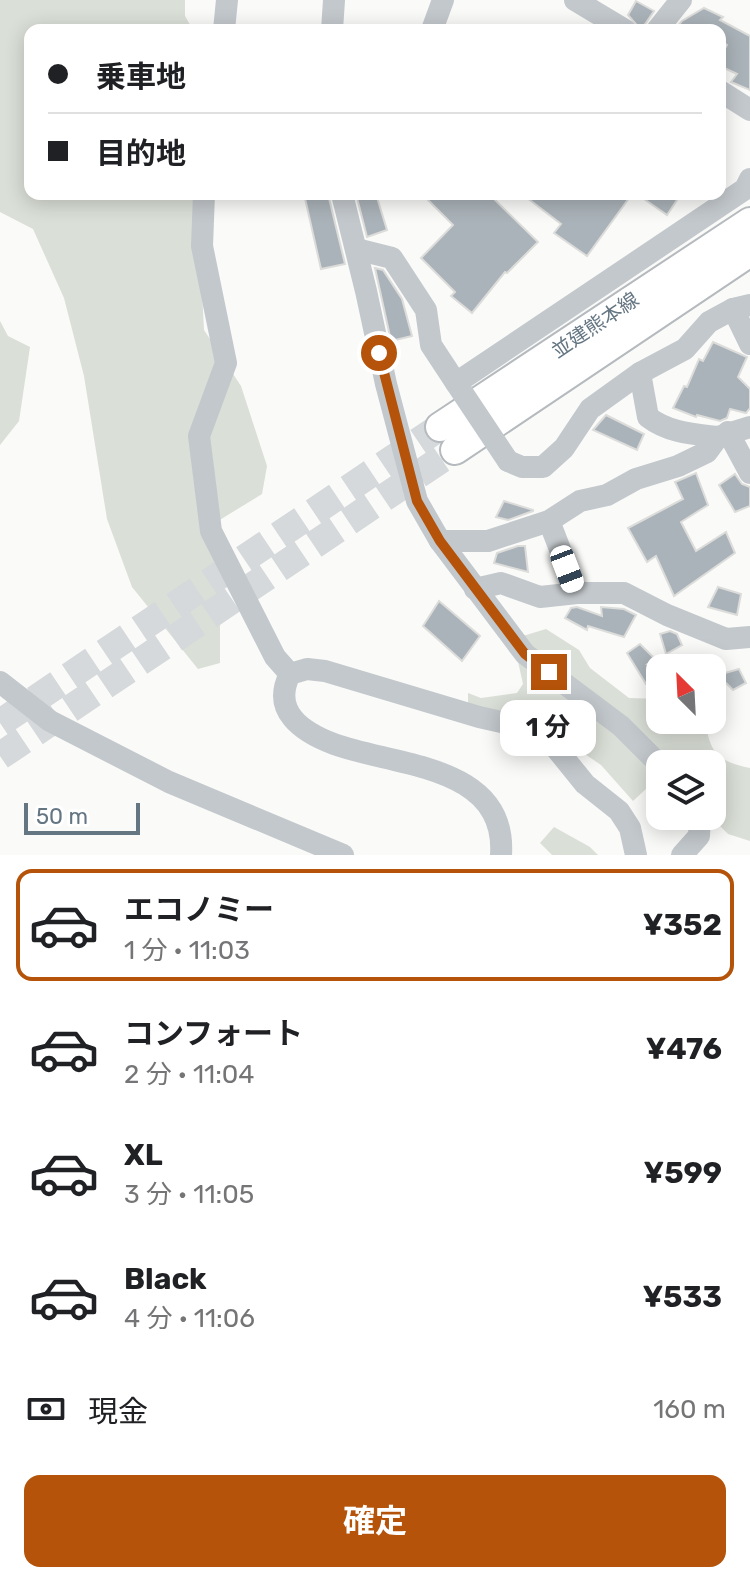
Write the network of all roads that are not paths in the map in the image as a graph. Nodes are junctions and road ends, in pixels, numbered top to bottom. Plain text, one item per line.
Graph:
1 (227, 0) edge
2 (334, 0) edge
3 (443, 0) edge
4 (575, 0) edge
5 (681, 0) edge
6 (225, 24) edge
7 (332, 24) edge
8 (434, 24) edge
9 (615, 24) edge
10 (662, 24) edge
11 (726, 95) edge
12 (750, 110) edge
13 (750, 179) edge
14 (204, 200) edge
15 (344, 200) edge
16 (750, 222) edge
17 (356, 249) junction
18 (750, 252) edge
19 (742, 307) edge
20 (750, 344) edge
21 (640, 373) junction
22 (456, 383) junction
23 (732, 432) edge
24 (750, 473) edge
25 (549, 521) junction
26 (440, 541) junction
27 (475, 589) junction
28 (577, 593) junction
29 (750, 637) edge
30 (290, 674) junction
31 (0, 682) edge
32 (646, 751) edge
33 (699, 830) edge
34 (343, 855) edge
35 (501, 855) edge
36 (636, 855) edge
37 (682, 855) edge

1 - 6 street
2 - 7 street
3 - 8 street
4 - 9 street
5 - 10 street
11 - 12 street
13 - 22 street
14 - 30 street
15 - 17 street
16 - 18 main road, 並建熊本線
17 - 22 street
17 - 26 street
19 - 20 street
19 - 21 street
21 - 22 street, bridge
21 - 23 street
23 - 24 street
23 - 25 street
25 - 26 street
25 - 28 street
26 - 27 street
27 - 28 street
27 - 32 street
28 - 29 street
30 - 35 street
30 - 36 street
31 - 34 street
33 - 37 street

